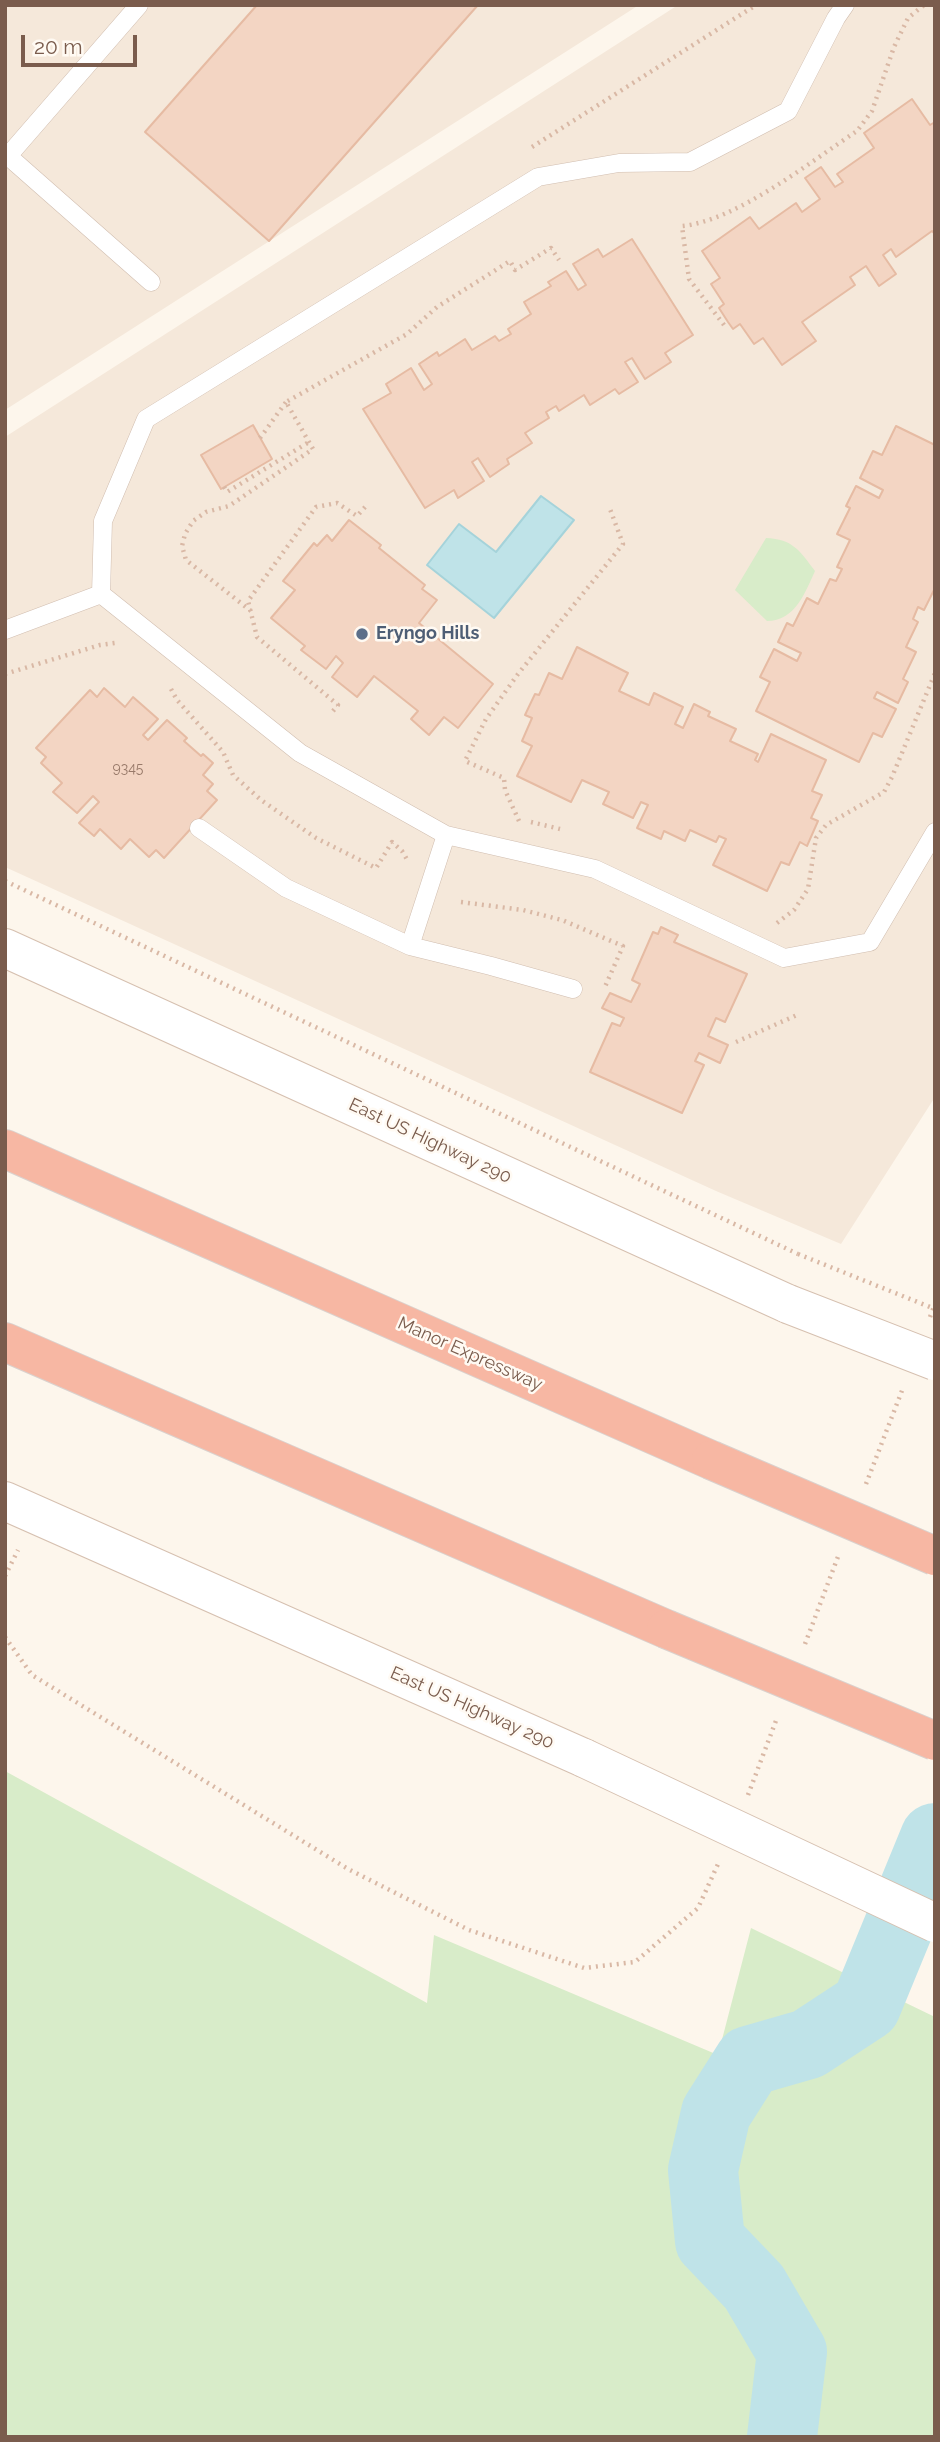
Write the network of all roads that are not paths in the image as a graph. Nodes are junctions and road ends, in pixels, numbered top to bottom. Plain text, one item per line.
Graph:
1 (139, 5) edge
2 (845, 5) edge
3 (6, 155) edge
4 (150, 282) dead end
5 (101, 594) junction
6 (5, 630) edge
7 (199, 828) dead end
8 (935, 832) edge
9 (446, 835) junction
10 (410, 946) junction
11 (5, 948) edge
12 (573, 989) dead end
13 (5, 1149) edge
14 (5, 1342) edge
15 (935, 1361) edge
16 (5, 1501) edge
17 (928, 1552) edge
18 (935, 1741) edge
19 (935, 1923) edge

1 - 3 lane
2 - 5 lane
3 - 4 lane
5 - 6 lane
5 - 9 lane
7 - 10 lane
8 - 9 lane
9 - 10 lane
10 - 12 lane
11 - 15 main road, East US Highway 290, bridge
13 - 17 highway, Manor Expressway, bridge
14 - 18 highway, bridge
16 - 19 main road, East US Highway 290, bridge

